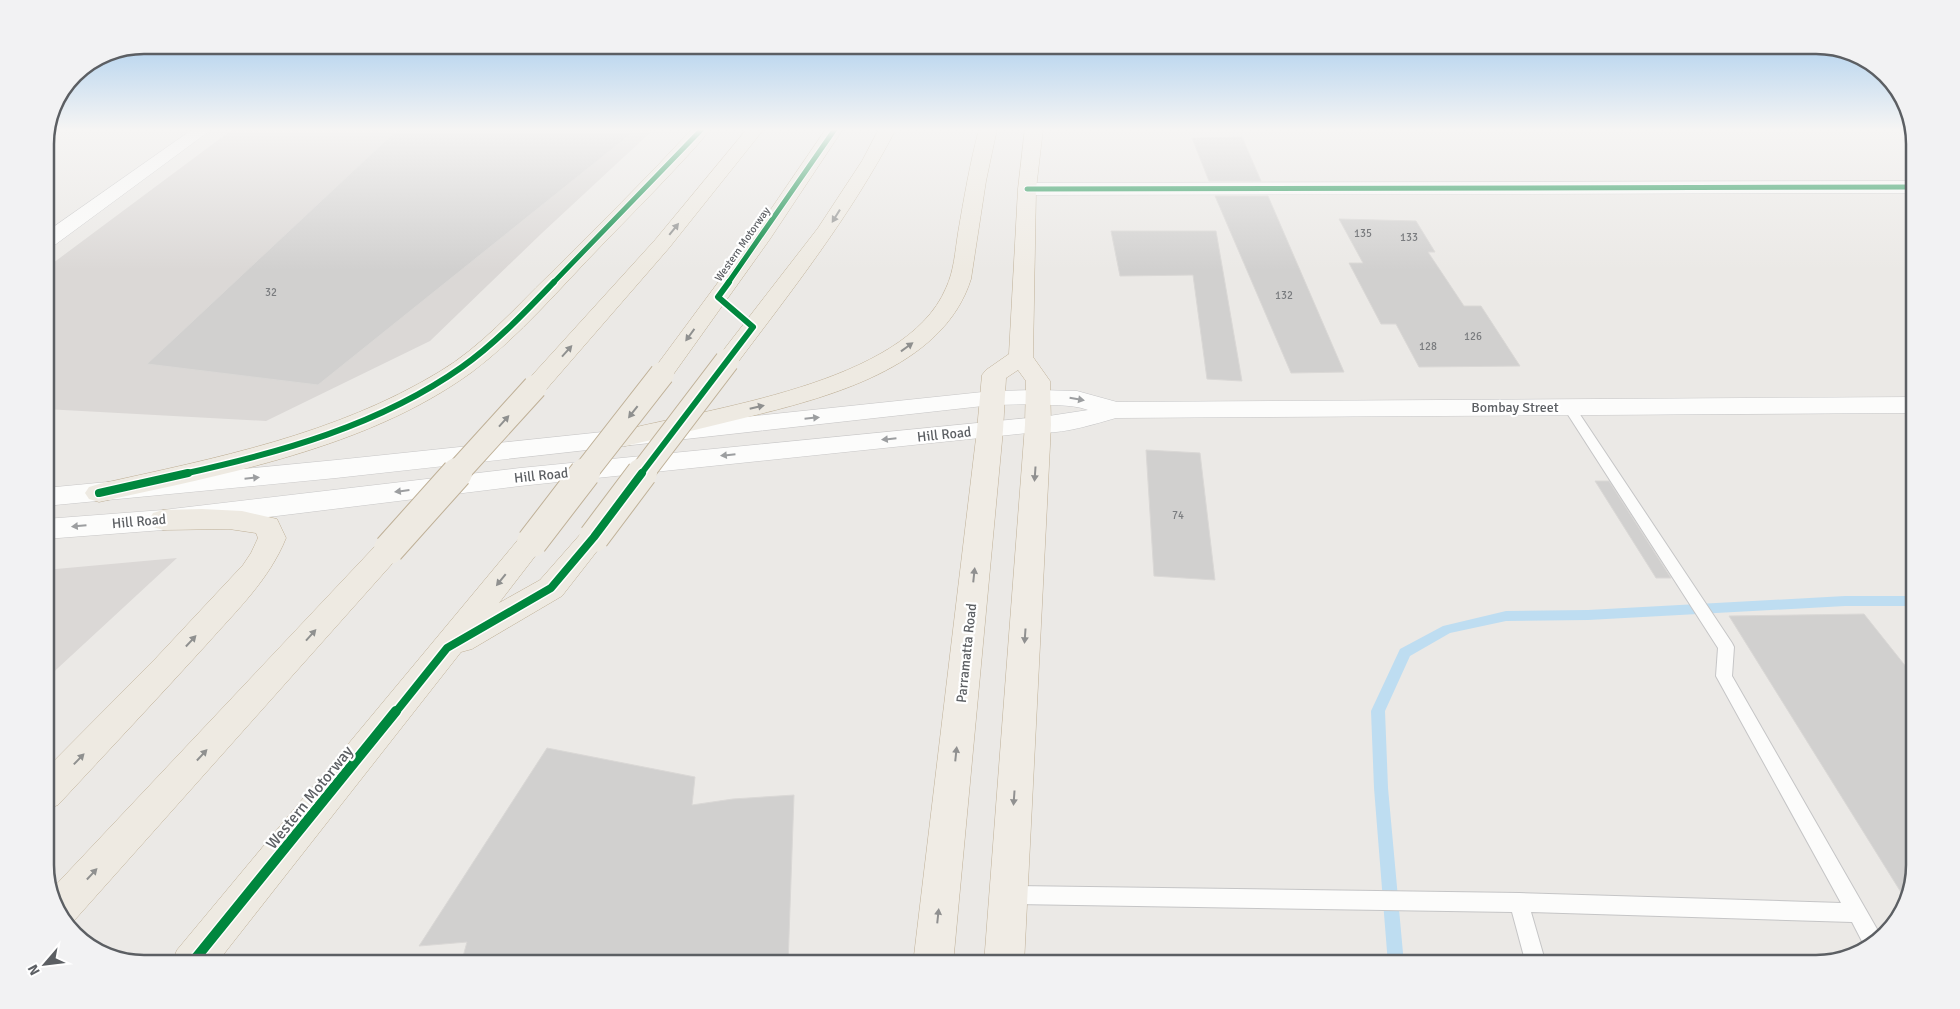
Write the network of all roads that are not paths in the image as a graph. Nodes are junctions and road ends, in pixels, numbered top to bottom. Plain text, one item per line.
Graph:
1 (138, 176) edge
2 (659, 176) edge
3 (718, 176) edge
4 (803, 176) edge
5 (861, 176) edge
6 (977, 176) edge
7 (1028, 176) edge
8 (1906, 187) edge
9 (1026, 189) junction
10 (54, 237) edge
11 (1021, 357) junction
12 (992, 398) junction
13 (1906, 405) edge
14 (1569, 407) junction
15 (1038, 411) junction
16 (990, 430) junction
17 (625, 438) junction
18 (99, 493) junction
19 (54, 496) edge
20 (163, 520) junction
21 (54, 528) edge
22 (447, 648) junction
23 (54, 785) edge
24 (1008, 895) junction
25 (1519, 902) junction
26 (63, 905) edge
27 (1857, 912) junction
28 (1871, 937) edge
29 (198, 955) edge
30 (933, 955) edge
31 (1005, 955) edge
32 (1534, 955) edge

1 - 10 street
2 - 18 highway
26 -> 3 highway, bridge
4 -> 22 highway, Western Motorway, bridge
5 -> 22 highway, bridge
17 -> 6 highway
7 - 9 highway
8 - 9 street
9 - 11 highway
11 - 12 highway, Parramatta Road
11 - 15 highway
12 - 15 street, Hill Road
12 - 16 highway, Parramatta Road
17 -> 12 street, Hill Road
13 - 14 street, Bombay Street
14 - 15 street, Bombay Street
14 - 27 lane
15 - 16 street, Hill Road
15 -> 24 highway
16 -> 20 street, Hill Road
30 -> 16 highway, Parramatta Road
18 -> 17 street, Hill Road
18 - 19 street, Hill Road
20 -> 21 street, Hill Road
23 -> 20 highway
22 - 29 highway, Western Motorway
24 - 25 lane
24 - 31 highway
25 - 27 lane
25 - 32 lane
27 - 28 lane

